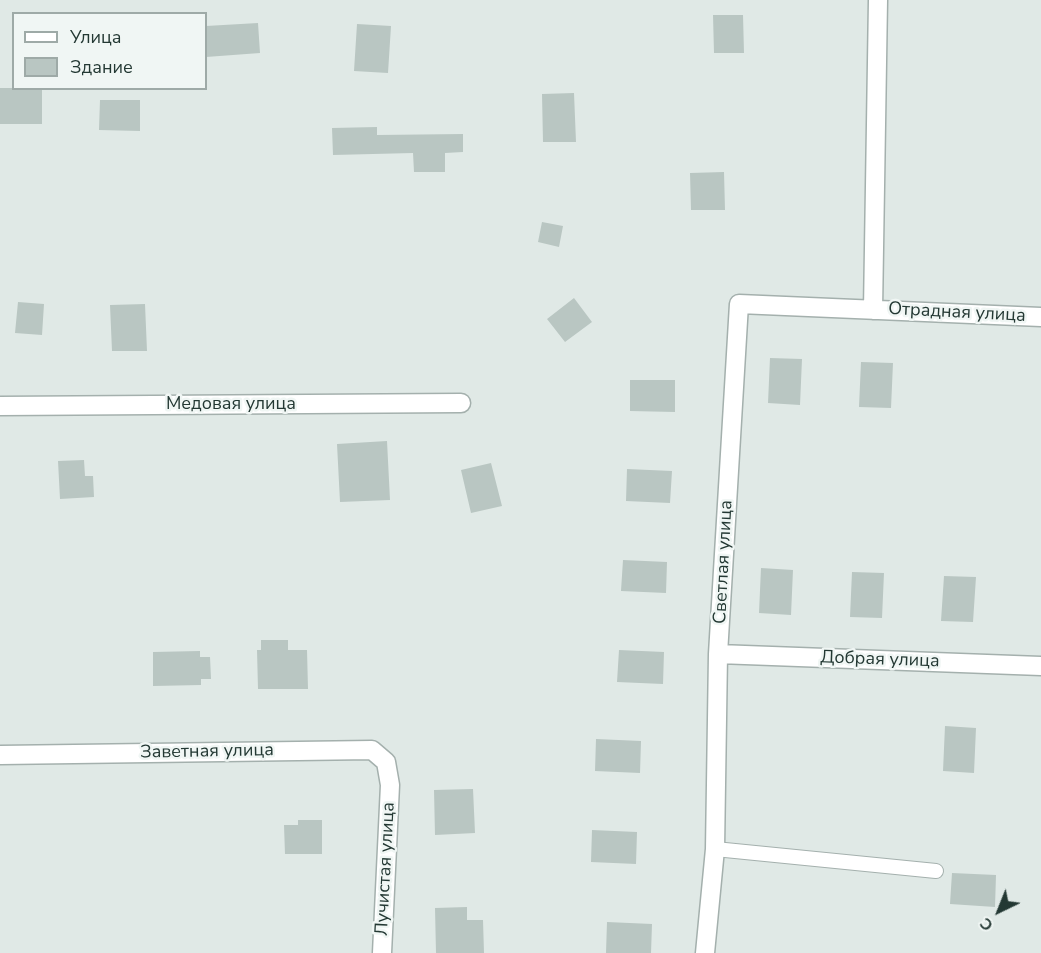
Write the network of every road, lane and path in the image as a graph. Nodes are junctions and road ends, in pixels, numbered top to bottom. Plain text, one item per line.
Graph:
1 (878, 0) edge
2 (873, 310) junction
3 (1041, 317) edge
4 (462, 403) dead end
5 (0, 406) edge
6 (718, 654) junction
7 (1041, 666) edge
8 (0, 755) edge
9 (390, 785) joint
10 (715, 849) junction
11 (936, 871) dead end
12 (382, 953) edge
13 (705, 953) edge

1 - 2 street
2 - 3 street, Отрадная улица
2 - 6 street, Светлая улица
4 - 5 street, Медовая улица
6 - 7 street, Добрая улица
6 - 10 street, Светлая улица
8 - 9 street, Заветная улица
9 - 12 street, Лучистая улица
10 - 11 lane
10 - 13 street, Светлая улица

